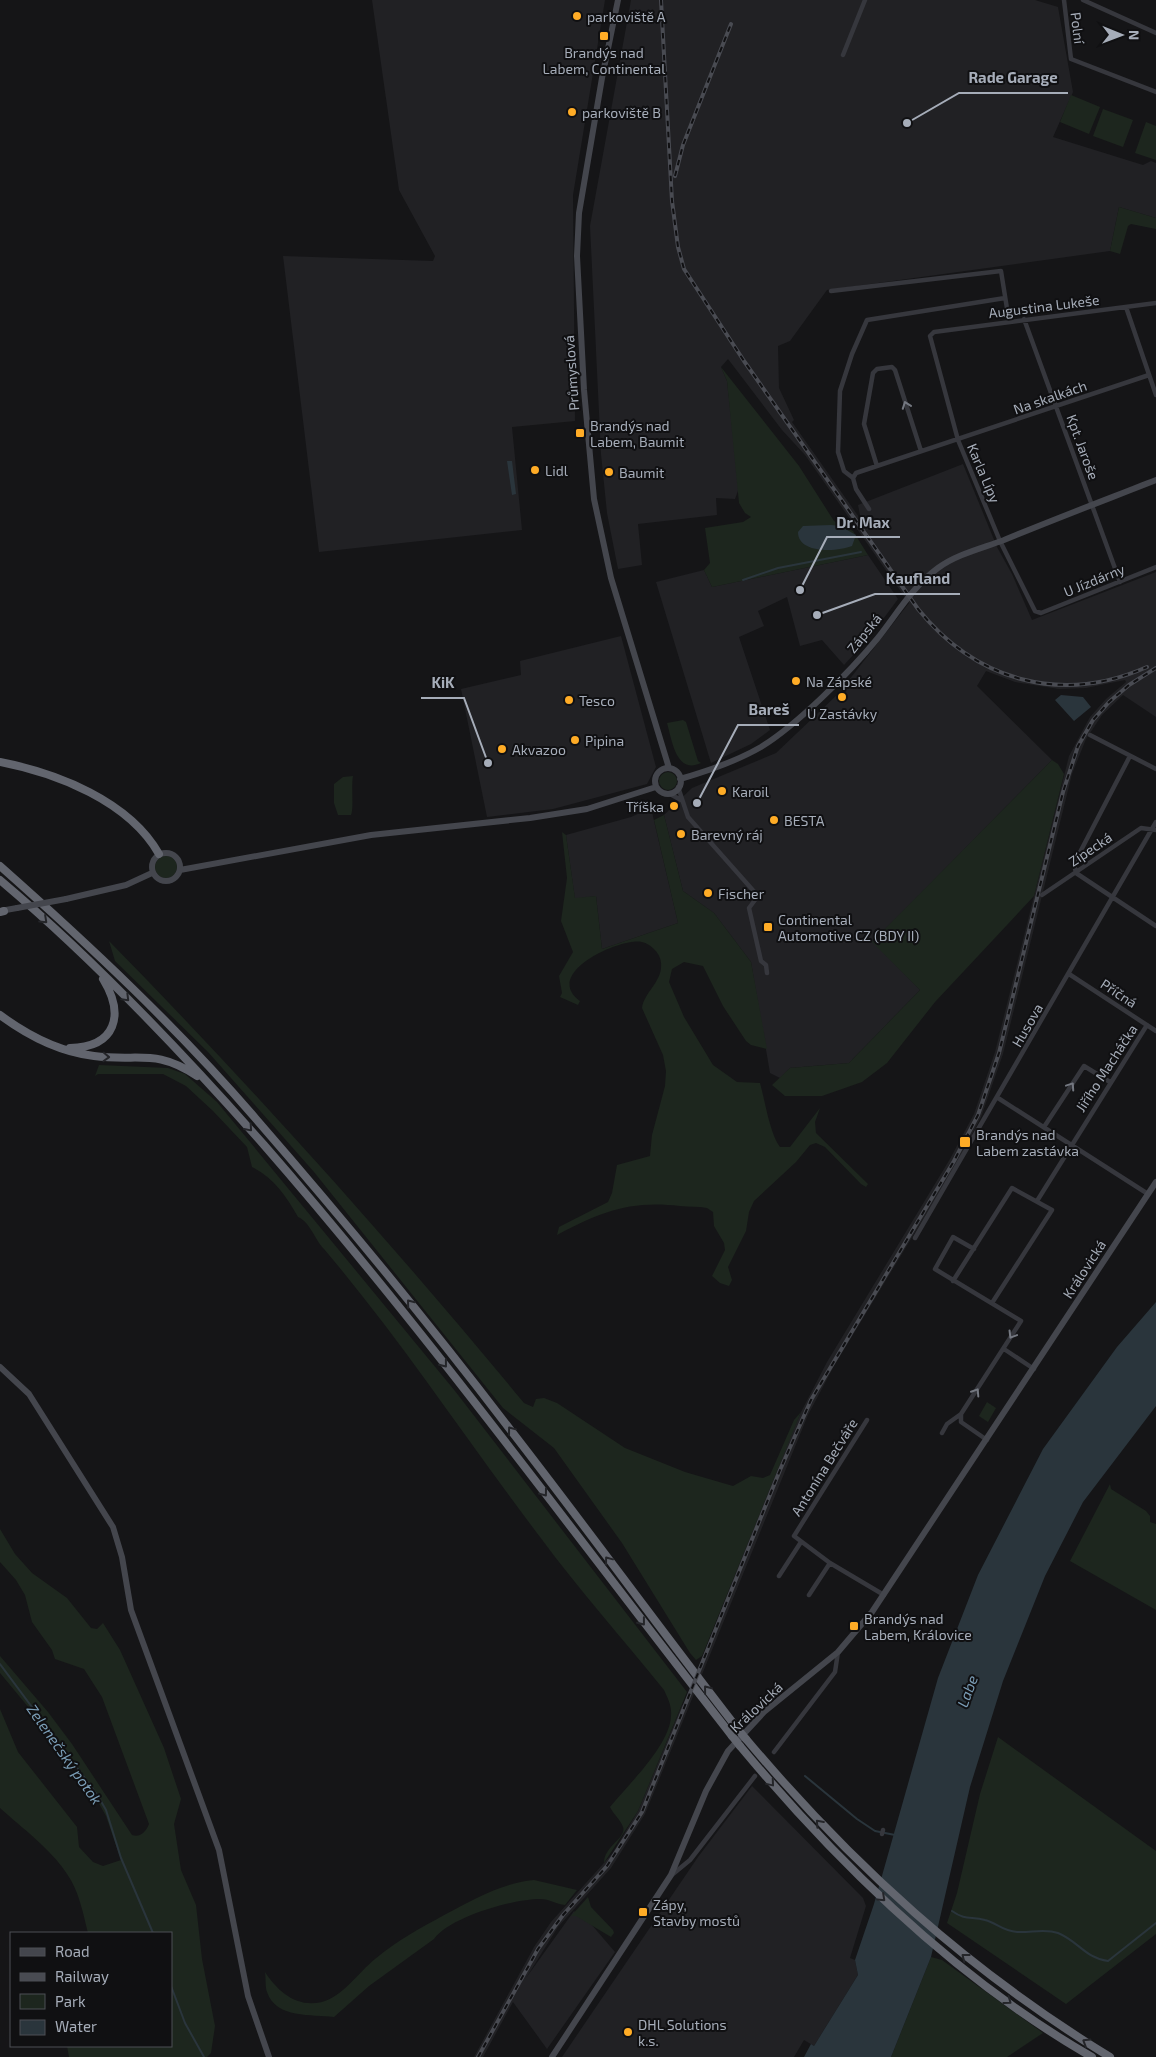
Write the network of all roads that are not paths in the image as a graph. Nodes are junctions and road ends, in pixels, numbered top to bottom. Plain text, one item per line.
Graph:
1 (618, 0) edge
2 (865, 0) edge
3 (1064, 0) edge
4 (1083, 0) edge
5 (1156, 33) edge
6 (843, 55) dead end
7 (1156, 92) edge
8 (831, 291) dead end
9 (1005, 298) junction
10 (1156, 303) edge
11 (1126, 307) junction
12 (1024, 319) junction
13 (1010, 321) junction
14 (934, 332) joint
15 (1149, 375) junction
16 (1156, 395) edge
17 (1056, 406) junction
18 (958, 440) junction
19 (921, 451) junction
20 (877, 466) junction
21 (854, 476) junction
22 (1156, 480) edge
23 (1092, 505) junction
24 (869, 509) dead end
25 (1000, 541) junction
26 (1156, 567) edge
27 (1120, 582) junction
28 (1041, 613) joint
29 (1090, 734) dead end
30 (1130, 756) junction
31 (0, 762) edge
32 (669, 768) junction
33 (1156, 769) edge
34 (680, 780) junction
35 (656, 787) junction
36 (678, 787) junction
37 (670, 794) junction
38 (681, 800) junction
39 (1156, 822) edge
40 (1154, 829) edge
41 (159, 854) junction
42 (0, 866) edge
43 (180, 870) junction
44 (152, 873) junction
45 (1076, 873) junction
46 (0, 880) edge
47 (1042, 896) dead end
48 (1114, 898) junction
49 (1, 912) edge
50 (1156, 926) edge
51 (91, 964) junction
52 (767, 973) dead end
53 (1069, 974) junction
54 (0, 1015) edge
55 (1147, 1025) junction
56 (1156, 1031) edge
57 (59, 1047) junction
58 (1110, 1082) junction
59 (216, 1091) junction
60 (998, 1098) junction
61 (1044, 1127) junction
62 (1071, 1144) junction
63 (1156, 1182) edge
64 (1148, 1194) junction
65 (1036, 1201) junction
66 (915, 1238) dead end
67 (974, 1249) junction
68 (953, 1281) junction
69 (992, 1303) junction
70 (1004, 1349) junction
71 (0, 1367) edge
72 (1034, 1370) junction
73 (961, 1414) junction
74 (867, 1420) dead end
75 (942, 1433) dead end
76 (988, 1440) junction
77 (801, 1542) junction
78 (830, 1563) junction
79 (779, 1576) dead end
80 (809, 1594) dead end
81 (885, 1595) junction
82 (838, 1652) junction
83 (774, 1752) dead end
84 (755, 1776) dead end
85 (671, 1875) junction
86 (269, 2057) edge
87 (552, 2057) edge
88 (1092, 2057) edge
89 (1110, 2057) edge

1 - 32 main road, Průmyslová
2 - 6 street
3 - 7 street, Polní
4 - 5 street
8 - 9 street
9 - 13 street
9 - 21 street
10 - 11 street, Augustina Lukeše
11 - 12 street, Augustina Lukeše
11 - 15 street
12 - 13 street, Augustina Lukeše
12 - 17 street, Kpt. Jaroše
13 - 14 street, Augustina Lukeše
14 - 18 street, Karla Lípy
15 - 16 street
15 - 17 street, Na skalkách
17 - 18 street, Na skalkách
17 - 23 street, Kpt. Jaroše
18 - 19 street, Na skalkách
18 - 25 street, Karla Lípy
19 - 20 street, Na skalkách
19 -> 20 street
20 - 21 street, Na skalkách
21 - 24 street
22 - 23 main road, Zápská
23 - 25 main road, Zápská
23 - 27 street, Kpt. Jaroše
25 - 28 street, Karla Lípy
25 - 34 main road, Zápská
26 - 27 street, U Jízdárny
27 - 28 street, U Jízdárny
29 - 30 street
30 - 33 street
30 - 45 street
31 - 41 highway
32 - 34 main road
32 - 35 main road
34 - 36 main road
35 - 37 main road
35 - 43 main road
36 - 37 main road
36 - 38 street
37 - 38 street
38 - 52 street
39 - 40 street, Husova
40 - 45 street, Zípecká
40 - 48 street, Husova
41 - 43 main road
41 - 44 main road
89 -> 42 highway, bridge
43 - 44 main road
44 - 49 main road, bridge
45 - 47 street, Zípecká
45 - 48 street
46 -> 51 highway
48 - 50 street
48 - 53 street, Husova
51 - 57 highway
51 -> 59 highway
53 - 55 street, Příčná
53 - 60 street, Husova
54 - 57 highway
55 - 56 street, Příčná
55 - 58 street, Jiřího Macháčka
57 -> 59 highway
61 -> 58 street
58 - 62 street, Jiřího Macháčka
59 -> 88 highway, bridge
60 - 61 street
60 - 66 street, Husova
61 - 62 street
62 - 64 street
62 - 65 street, Jiřího Macháčka
63 - 64 main road, Královická
64 - 72 main road, Královická
65 - 67 street
65 - 69 street
67 - 68 street
67 - 68 street
68 - 69 street
69 -> 70 street
70 - 72 street
73 -> 70 street
71 - 86 main road
72 - 76 main road, Královická
73 - 75 street
73 - 76 street
74 - 77 street, Antonína Bečváře
76 - 81 main road, Královická
77 - 78 street
77 - 79 street
78 - 80 street
78 - 81 street
81 - 82 main road, Královická
82 - 83 street, Královická
82 - 85 main road, Královická
84 - 85 street, Královická
85 - 87 main road, Královická

